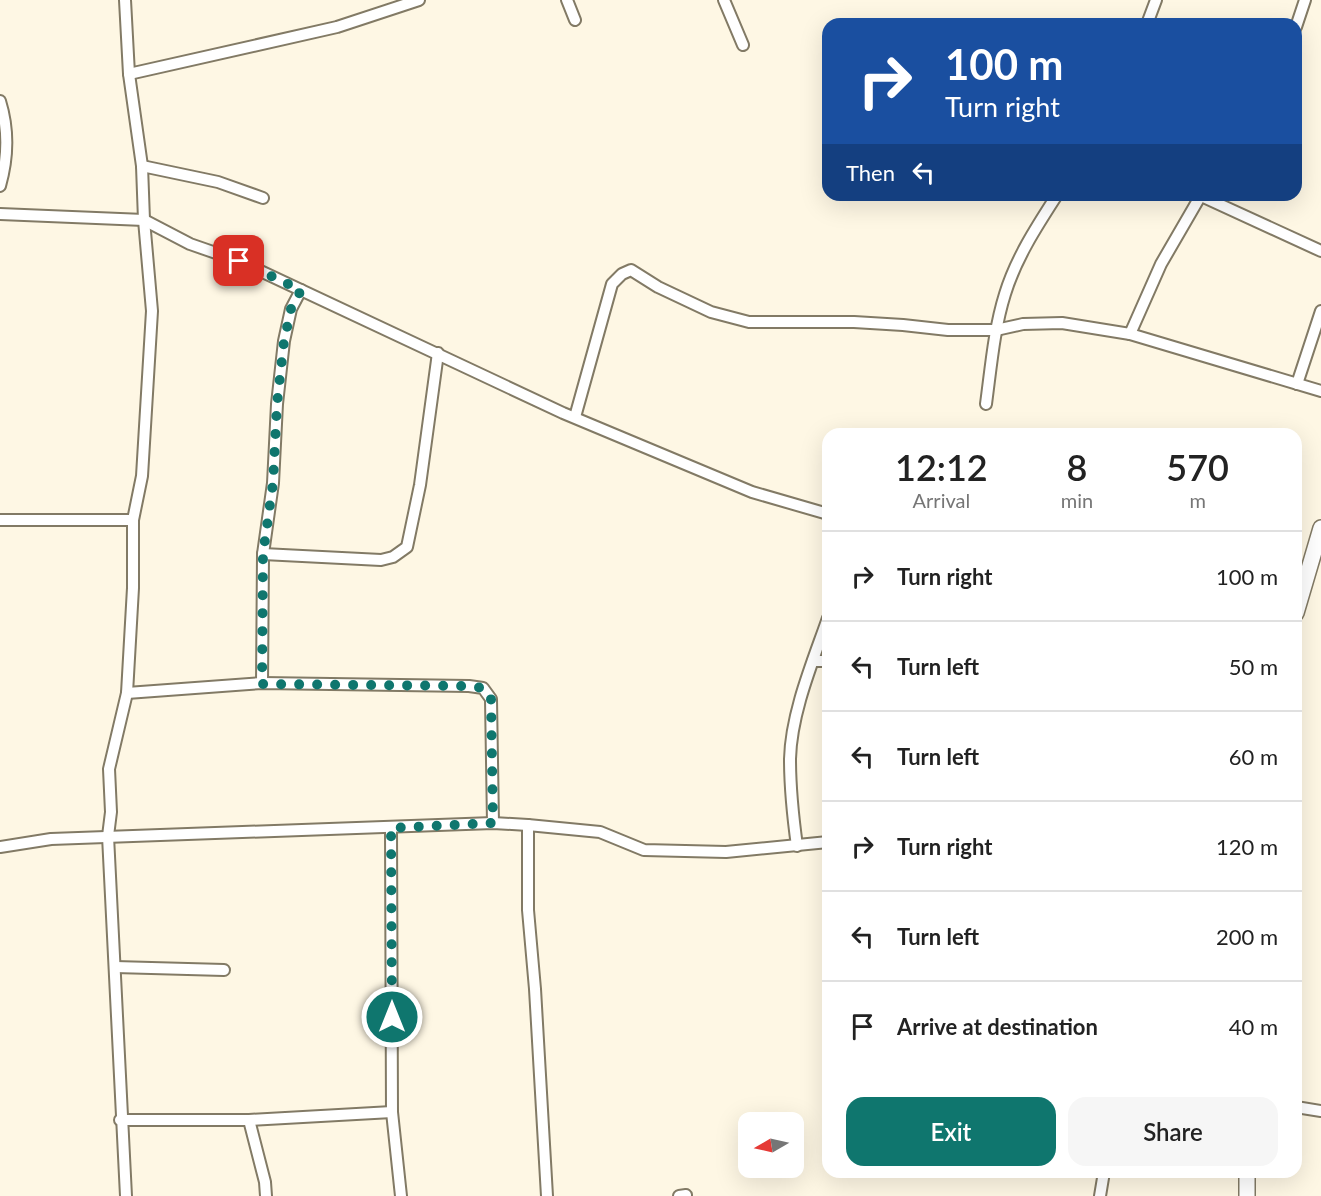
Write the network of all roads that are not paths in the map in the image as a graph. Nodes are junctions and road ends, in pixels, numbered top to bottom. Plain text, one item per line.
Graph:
1 (125, 0) edge
2 (419, 0) edge
3 (567, 0) edge
4 (724, 0) edge
5 (1156, 0) edge
6 (1305, 0) edge
7 (1149, 18) edge
8 (1299, 18) edge
9 (574, 20) dead end
10 (743, 45) dead end
11 (129, 74) junction
12 (0, 101) edge
13 (142, 166) junction
14 (0, 186) edge
15 (262, 198) dead end
16 (1053, 201) edge
17 (1197, 201) edge
18 (1213, 201) edge
19 (0, 214) edge
20 (144, 220) junction
21 (1321, 251) edge
22 (301, 290) junction
23 (1321, 310) edge
24 (996, 330) junction
25 (1130, 334) junction
26 (438, 353) junction
27 (1297, 384) junction
28 (1321, 391) edge
29 (986, 404) dead end
30 (575, 417) junction
31 (822, 512) edge
32 (0, 520) edge
33 (133, 520) junction
34 (1321, 528) edge
35 (263, 554) junction
36 (1302, 593) edge
37 (822, 635) edge
38 (813, 661) junction
39 (822, 661) edge
40 (262, 684) junction
41 (127, 693) junction
42 (493, 823) junction
43 (528, 825) junction
44 (391, 828) junction
45 (108, 836) junction
46 (822, 843) edge
47 (797, 846) junction
48 (0, 848) edge
49 (115, 968) junction
50 (224, 970) dead end
51 (1302, 1108) edge
52 (1321, 1110) edge
53 (392, 1112) junction
54 (120, 1120) junction
55 (249, 1120) junction
56 (1103, 1178) edge
57 (1247, 1178) edge
58 (126, 1196) edge
59 (266, 1196) edge
60 (401, 1196) edge
61 (547, 1196) edge
62 (1100, 1196) edge
63 (1246, 1196) edge

1 - 11 street
2 - 11 street
3 - 9 street
4 - 10 street
5 - 7 street
6 - 8 street
11 - 13 street
12 - 14 street
13 - 15 street
13 - 20 street
16 - 24 street
17 - 25 street
18 - 21 street
19 - 20 street
20 - 22 street
20 - 33 street
22 - 26 street
22 - 35 street
23 - 27 street
24 - 25 street
24 - 29 street
24 - 30 street
25 - 27 street
26 - 30 street
26 - 35 street
27 - 28 street
30 - 31 street
32 - 33 street
33 - 41 street
34 - 36 street
35 - 40 street
37 - 38 street
38 - 39 street
38 - 47 street
40 - 41 street
40 - 42 street
41 - 45 street
42 - 43 street
42 - 44 street
43 - 47 street
43 - 61 street
44 - 45 street
44 - 53 street
45 - 48 street
45 - 49 street
46 - 47 street
49 - 50 street
49 - 54 street
51 - 52 street
53 - 55 street
53 - 60 street
54 - 55 street
54 - 58 street
55 - 59 street
56 - 62 street
57 - 63 street

